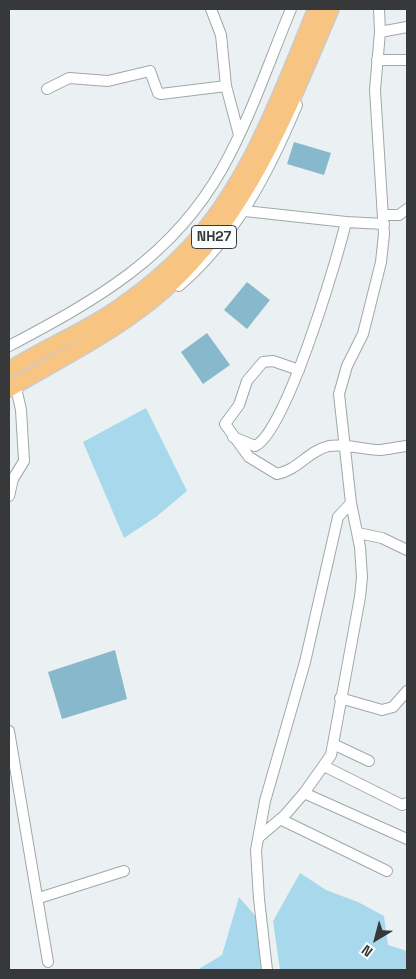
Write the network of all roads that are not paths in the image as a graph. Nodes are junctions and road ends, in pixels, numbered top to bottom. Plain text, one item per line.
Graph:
1 (211, 9) edge
2 (292, 9) edge
3 (316, 9) edge
4 (331, 9) edge
5 (338, 9) edge
6 (379, 9) edge
7 (407, 27) edge
8 (380, 32) junction
9 (377, 60) junction
10 (407, 60) edge
11 (226, 86) junction
12 (47, 89) dead end
13 (239, 136) junction
14 (245, 211) junction
15 (406, 213) edge
16 (384, 220) junction
17 (346, 222) junction
18 (9, 346) edge
19 (10, 367) edge
20 (299, 370) junction
21 (11, 392) edge
22 (233, 436) junction
23 (344, 445) junction
24 (407, 446) edge
25 (9, 496) edge
26 (351, 503) junction
27 (358, 533) junction
28 (407, 550) edge
29 (407, 691) edge
30 (340, 698) junction
31 (9, 731) edge
32 (333, 744) junction
33 (369, 761) dead end
34 (324, 766) junction
35 (304, 793) junction
36 (407, 803) edge
37 (280, 819) junction
38 (258, 838) junction
39 (407, 839) edge
40 (124, 871) dead end
41 (387, 871) dead end
42 (38, 898) junction
43 (48, 962) dead end
44 (267, 970) edge

1 - 11 street
2 - 13 street
3 - 19 highway, NH27
4 - 21 highway, NH27
5 - 14 street
6 - 8 street
7 - 8 street
8 - 9 street
9 - 10 street
9 - 16 street
11 - 12 street
11 - 13 street
13 - 18 street
14 - 17 street
14 - 21 street
15 - 16 street
16 - 17 street
16 - 23 street
17 - 20 street
20 - 22 street
20 - 22 street
21 - 25 street
22 - 23 street
23 - 24 street
23 - 26 street
26 - 27 street
26 - 38 street
27 - 28 street
27 - 30 street
29 - 30 street
30 - 32 street
31 - 42 street
32 - 33 street
32 - 34 street
34 - 35 street
34 - 36 street
35 - 37 street
35 - 39 street
37 - 38 street
37 - 41 street
38 - 44 street
40 - 42 street
42 - 43 street

